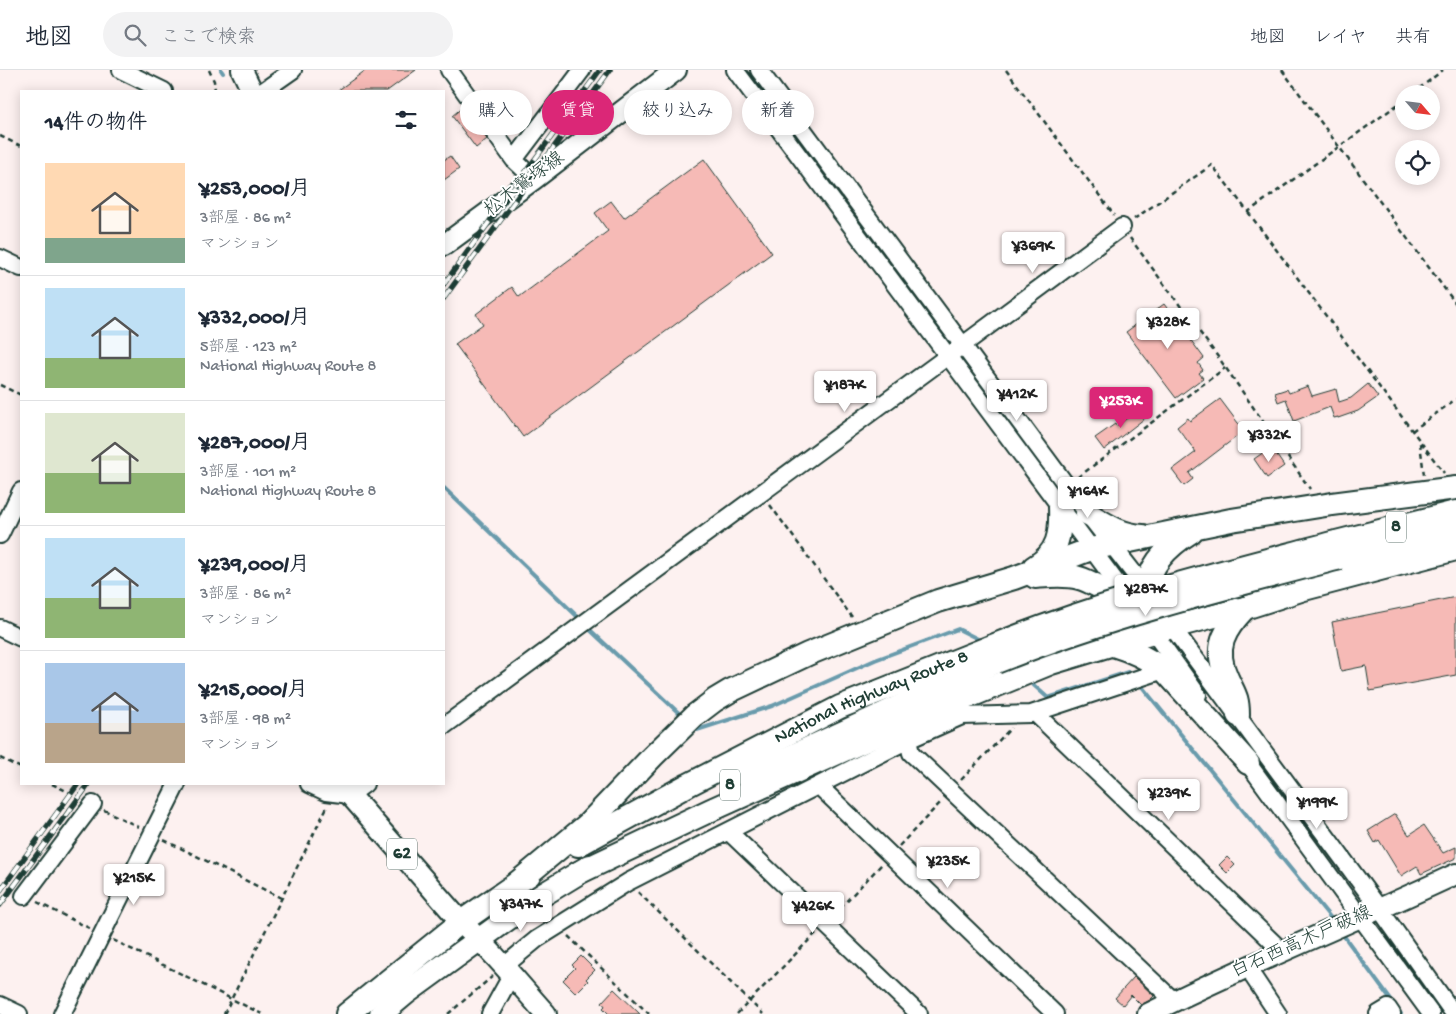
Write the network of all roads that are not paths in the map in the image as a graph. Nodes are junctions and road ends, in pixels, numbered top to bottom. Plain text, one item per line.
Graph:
1 (121, 70) edge
2 (242, 70) edge
3 (293, 70) edge
4 (449, 70) edge
5 (582, 70) edge
6 (676, 70) edge
7 (735, 70) edge
8 (759, 70) edge
9 (162, 90) edge
10 (252, 90) edge
11 (264, 90) edge
12 (514, 160) junction
13 (534, 179) junction
14 (1122, 227) road end
15 (445, 244) edge
16 (0, 258) edge
17 (20, 268) edge
18 (962, 346) junction
19 (948, 356) junction
20 (1454, 489) edge
21 (20, 494) edge
22 (1063, 497) junction
23 (1456, 512) edge
24 (10, 514) edge
25 (1087, 514) junction
26 (1203, 525) junction
27 (1456, 532) edge
28 (0, 535) edge
29 (1150, 537) junction
30 (1102, 547) junction
31 (1456, 549) edge
32 (1338, 550) junction
33 (1014, 578) junction
34 (1142, 600) junction
35 (1245, 608) junction
36 (0, 628) edge
37 (1162, 629) junction
38 (20, 638) edge
39 (1113, 645) junction
40 (993, 654) junction
41 (1164, 670) junction
42 (1035, 713) junction
43 (1238, 715) junction
44 (445, 725) edge
45 (908, 740) junction
46 (1248, 763) junction
47 (178, 785) edge
48 (311, 785) edge
49 (819, 786) junction
50 (349, 789) edge
51 (93, 804) road end
52 (729, 832) junction
53 (578, 873) junction
54 (1456, 874) edge
55 (517, 882) junction
56 (24, 896) dead end
57 (1380, 908) junction
58 (1361, 917) junction
59 (461, 922) junction
60 (480, 939) junction
61 (1282, 951) junction
62 (507, 971) junction
63 (1254, 978) dead end
64 (1174, 1001) junction
65 (0, 1004) edge
66 (19, 1014) edge
67 (62, 1014) edge
68 (347, 1014) edge
69 (381, 1014) edge
70 (490, 1014) edge
71 (546, 1014) edge
72 (919, 1014) edge
73 (1054, 1014) edge
74 (1148, 1014) edge
75 (1278, 1014) edge
76 (1378, 1014) edge
77 (1392, 1014) edge
78 (1432, 1014) edge
79 (1454, 1014) edge

1 - 9 street
2 - 10 main road
3 - 11 street
4 - 12 street
5 - 12 street
6 - 13 main road, 松木鷲塚線
7 - 19 street
8 - 18 street
12 - 13 street
13 - 15 main road, 松木鷲塚線
14 - 18 street
16 - 17 street
18 - 19 street
18 - 22 street
19 - 22 street
19 - 44 street
20 - 26 highway
21 - 24 street
22 - 25 street
22 - 30 street
22 - 33 highway
23 - 32 highway, National Highway Route 8 / 8
24 - 28 street
25 - 29 highway
25 - 30 street
26 - 29 highway
26 - 34 highway
27 - 32 highway, National Highway Route 8 / 8
29 - 30 highway
30 - 33 highway
30 - 34 street
31 - 35 highway
32 - 40 highway, National Highway Route 8 / 8, bridge
33 - 34 highway
33 - 55 highway
34 - 37 highway
35 - 37 highway
35 - 43 highway
36 - 38 street
37 - 39 highway
37 - 43 street
37 - 46 street
39 - 41 highway
39 - 53 highway
40 - 53 highway, National Highway Route 8 / 8
40 - 55 highway, National Highway Route 8 / 8
41 - 42 street
41 - 46 highway
42 - 45 street
42 - 61 street
43 - 57 street
45 - 49 street
45 - 64 street
46 - 58 street
47 - 67 street
48 - 50 street
49 - 52 street
49 - 73 street
50 - 59 main road, 62
51 - 56 street
52 - 62 street
52 - 72 street
53 - 60 highway, National Highway Route 8 / 8
54 - 57 main road, 白石西高木戸破線
55 - 59 highway, National Highway Route 8 / 8
57 - 58 main road, 白石西高木戸破線
57 - 79 street
58 - 61 main road, 白石西高木戸破線
58 - 78 street
59 - 60 main road, 62
59 - 68 highway, National Highway Route 8 / 8
60 - 62 main road
60 - 69 highway, National Highway Route 8 / 8
61 - 64 main road, 白石西高木戸破線
62 - 70 street
62 - 71 main road
63 - 75 street
64 - 74 main road, 白石西高木戸破線
65 - 66 street
76 - 77 street

